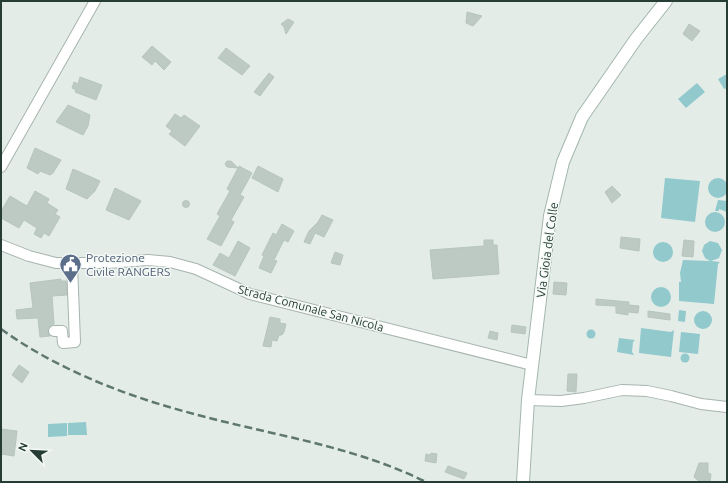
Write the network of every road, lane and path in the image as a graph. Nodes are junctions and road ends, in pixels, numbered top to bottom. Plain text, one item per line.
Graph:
1 (666, 1) edge
2 (92, 3) edge
3 (1, 167) edge
4 (3, 244) edge
5 (72, 264) junction
6 (54, 331) dead end
7 (532, 365) junction
8 (528, 400) junction
9 (727, 407) edge
10 (523, 482) edge

1 - 7 main road, Via Gioia del Colle
2 - 3 street
4 - 5 street, Strada Comunale San Nicola
5 - 6 street
5 - 7 street, Strada Comunale San Nicola
7 - 8 main road, Via Gioia del Colle
8 - 9 street
8 - 10 main road, Via Gioia del Colle

